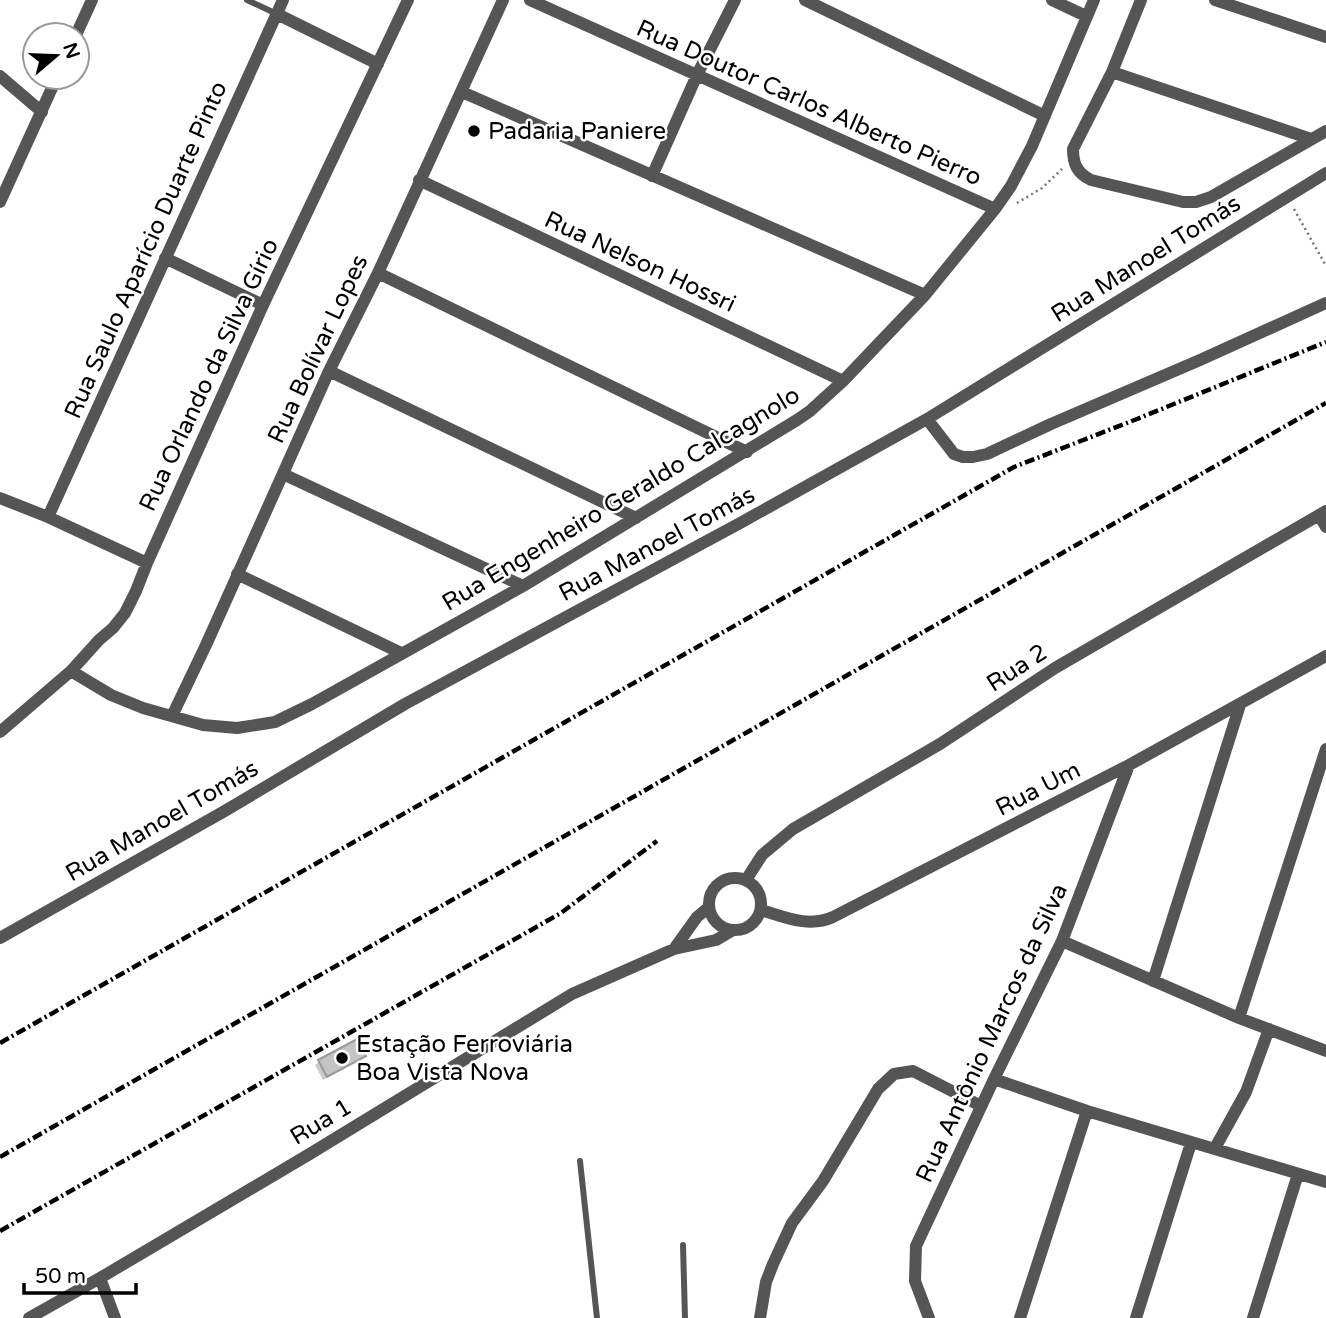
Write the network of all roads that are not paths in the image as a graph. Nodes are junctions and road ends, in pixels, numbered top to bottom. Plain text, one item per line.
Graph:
1 (247, 0) edge
2 (283, 0) edge
3 (408, 0) edge
4 (503, 0) edge
5 (530, 0) edge
6 (735, 0) edge
7 (805, 0) edge
8 (1052, 0) edge
9 (1094, 0) edge
10 (1141, 0) edge
11 (1215, 0) edge
12 (89, 1) edge
13 (277, 14) junction
14 (1086, 16) junction
15 (81, 21) edge
16 (1326, 37) edge
17 (378, 64) junction
18 (1112, 72) junction
19 (697, 75) junction
20 (0, 76) edge
21 (51, 91) edge
22 (462, 92) junction
23 (42, 112) junction
24 (1045, 116) junction
25 (1326, 131) edge
26 (1311, 139) junction
27 (1326, 173) edge
28 (652, 176) junction
29 (419, 180) junction
30 (0, 202) edge
31 (995, 209) junction
32 (165, 258) junction
33 (378, 273) junction
34 (925, 296) junction
35 (1326, 303) edge
36 (263, 305) junction
37 (329, 371) junction
38 (843, 382) junction
39 (927, 419) junction
40 (747, 452) junction
41 (283, 474) junction
42 (0, 498) edge
43 (1322, 513) edge
44 (48, 517) junction
45 (636, 518) junction
46 (1326, 527) edge
47 (147, 563) junction
48 (237, 574) junction
49 (523, 586) junction
50 (401, 653) junction
51 (1326, 656) edge
52 (71, 671) junction
53 (1240, 705) junction
54 (172, 716) junction
55 (0, 732) edge
56 (1326, 749) edge
57 (1129, 765) junction
58 (746, 880) junction
59 (709, 908) junction
60 (761, 910) junction
61 (733, 930) junction
62 (0, 938) edge
63 (1062, 941) junction
64 (674, 949) junction
65 (1153, 981) junction
66 (1239, 1018) junction
67 (1269, 1029) junction
68 (1326, 1035) edge
69 (1324, 1050) edge
70 (993, 1079) junction
71 (981, 1106) junction
72 (1087, 1111) junction
73 (1191, 1143) junction
74 (1215, 1148) junction
75 (580, 1161) dead end
76 (1298, 1174) junction
77 (1326, 1182) edge
78 (683, 1245) dead end
79 (100, 1279) junction
80 (29, 1318) edge
81 (115, 1318) edge
82 (597, 1318) edge
83 (685, 1318) edge
84 (760, 1318) edge
85 (929, 1318) edge
86 (1020, 1318) edge
87 (1136, 1318) edge
88 (1253, 1318) edge

1 - 13 lane
2 - 13 street, Rua Saulo Aparício Duarte Pinto
3 - 17 street, Rua Orlando da Silva Gírio
4 - 22 street, Rua Bolívar Lopes
5 - 19 street, Rua Doutor Carlos Alberto Pierro
6 - 19 street
7 - 24 street
8 - 14 street
9 - 14 street, Rua Engenheiro Geraldo Calcagnolo
10 - 18 street
11 - 16 street
12 - 15 street
13 - 17 street
13 - 32 street, Rua Saulo Aparício Duarte Pinto
14 - 24 street, Rua Engenheiro Geraldo Calcagnolo
17 - 36 street, Rua Orlando da Silva Gírio
18 - 26 street
18 - 26 street
19 - 28 street
19 - 31 street, Rua Doutor Carlos Alberto Pierro
20 - 23 street
21 - 23 street
22 - 28 street
22 - 29 street, Rua Bolívar Lopes
23 - 30 street
24 - 31 street, Rua Engenheiro Geraldo Calcagnolo
25 - 26 street
27 - 39 street, Rua Manoel Tomás
28 - 34 street
29 - 33 street, Rua Bolívar Lopes
29 - 38 street, Rua Nelson Hossri
31 - 34 street, Rua Engenheiro Geraldo Calcagnolo
32 - 36 street
32 - 44 street, Rua Saulo Aparício Duarte Pinto
33 - 37 street, Rua Bolívar Lopes
33 - 40 street
34 - 38 street, Rua Engenheiro Geraldo Calcagnolo
35 - 39 street
36 - 47 street, Rua Orlando da Silva Gírio
37 - 41 street, Rua Bolívar Lopes
37 - 45 street
38 - 40 street, Rua Engenheiro Geraldo Calcagnolo
39 - 62 street, Rua Manoel Tomás
40 - 45 street, Rua Engenheiro Geraldo Calcagnolo
41 - 48 street, Rua Bolívar Lopes
41 - 49 street
42 - 44 street
43 - 46 street
43 - 58 street, Rua 2
44 - 47 street
45 - 49 street, Rua Engenheiro Geraldo Calcagnolo
47 - 52 street, Rua Orlando da Silva Gírio
48 - 50 street
48 - 54 street, Rua Bolívar Lopes
49 - 50 street, Rua Engenheiro Geraldo Calcagnolo
50 - 54 street, Rua Engenheiro Geraldo Calcagnolo
51 - 53 street, Rua Um
52 - 54 street, Rua Engenheiro Geraldo Calcagnolo
52 - 55 street, Rua Orlando da Silva Gírio
53 - 57 street, Rua Um
53 - 65 street
56 - 66 street
57 - 60 street, Rua Um
57 - 63 street, Rua Antônio Marcos da Silva
58 - 59 street
58 - 60 street
59 - 61 street
59 - 64 street
60 - 61 street
61 - 64 street, Rua 1
63 - 65 street
63 - 70 street, Rua Antônio Marcos da Silva
64 - 79 street, Rua 1
65 - 66 street
66 - 67 street
67 - 69 street
67 - 74 street
68 - 69 street
70 - 71 street, Rua Antônio Marcos da Silva
70 - 72 street
71 - 84 street
71 - 85 street, Rua Antônio Marcos da Silva
72 - 73 street
72 - 86 street
73 - 74 street
73 - 87 street
74 - 76 street
75 - 82 lane
76 - 77 street
76 - 88 street
78 - 83 lane
79 - 80 street, Rua 1
79 - 81 street

